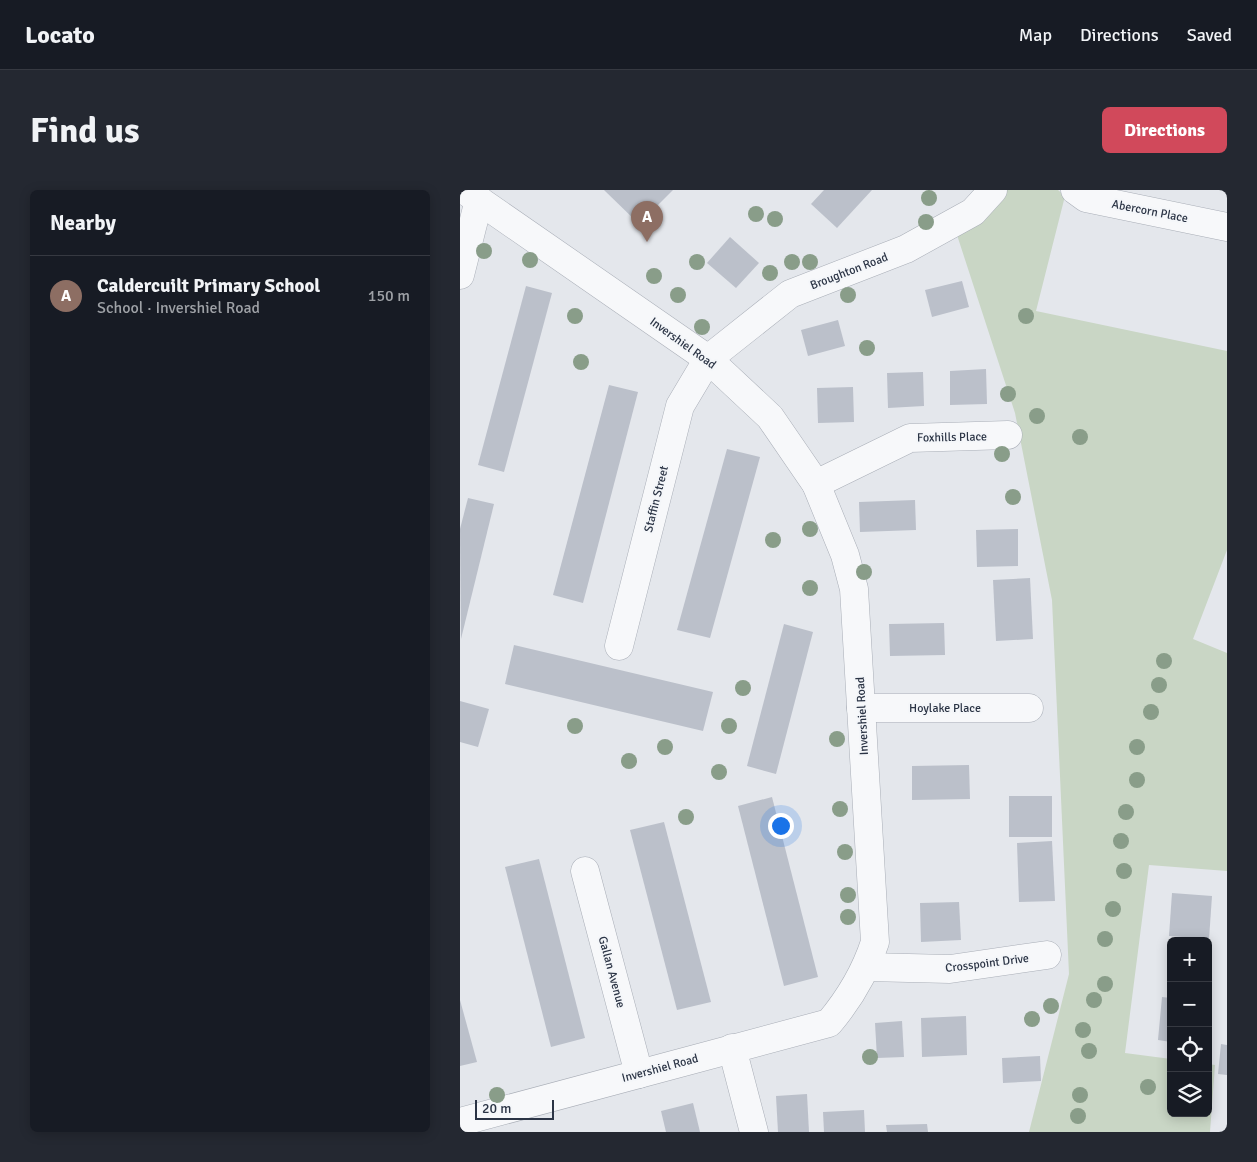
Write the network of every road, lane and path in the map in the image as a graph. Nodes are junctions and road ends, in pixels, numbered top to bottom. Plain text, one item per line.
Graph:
1 (992, 190) edge
2 (1075, 190) edge
3 (471, 195) edge
4 (1227, 226) edge
5 (460, 275) edge
6 (708, 359) junction
7 (1008, 435) dead end
8 (816, 484) junction
9 (619, 646) dead end
10 (861, 708) junction
11 (1029, 708) dead end
12 (585, 870) dead end
13 (1047, 955) dead end
14 (867, 967) junction
15 (732, 1048) junction
16 (639, 1074) junction
17 (460, 1122) edge
18 (754, 1132) edge

1 - 6 street, Broughton Road
2 - 4 street, Abercorn Place
3 - 5 street
3 - 6 street, Invershiel Road
6 - 8 street, Invershiel Road
6 - 9 street, Staffin Street
7 - 8 street, Foxhills Place
8 - 10 street, Invershiel Road
10 - 11 street, Hoylake Place
10 - 14 street, Invershiel Road
12 - 16 street, Gallan Avenue
13 - 14 street, Crosspoint Drive
14 - 15 street, Invershiel Road
15 - 16 street, Invershiel Road
15 - 18 street
16 - 17 street, Invershiel Road

